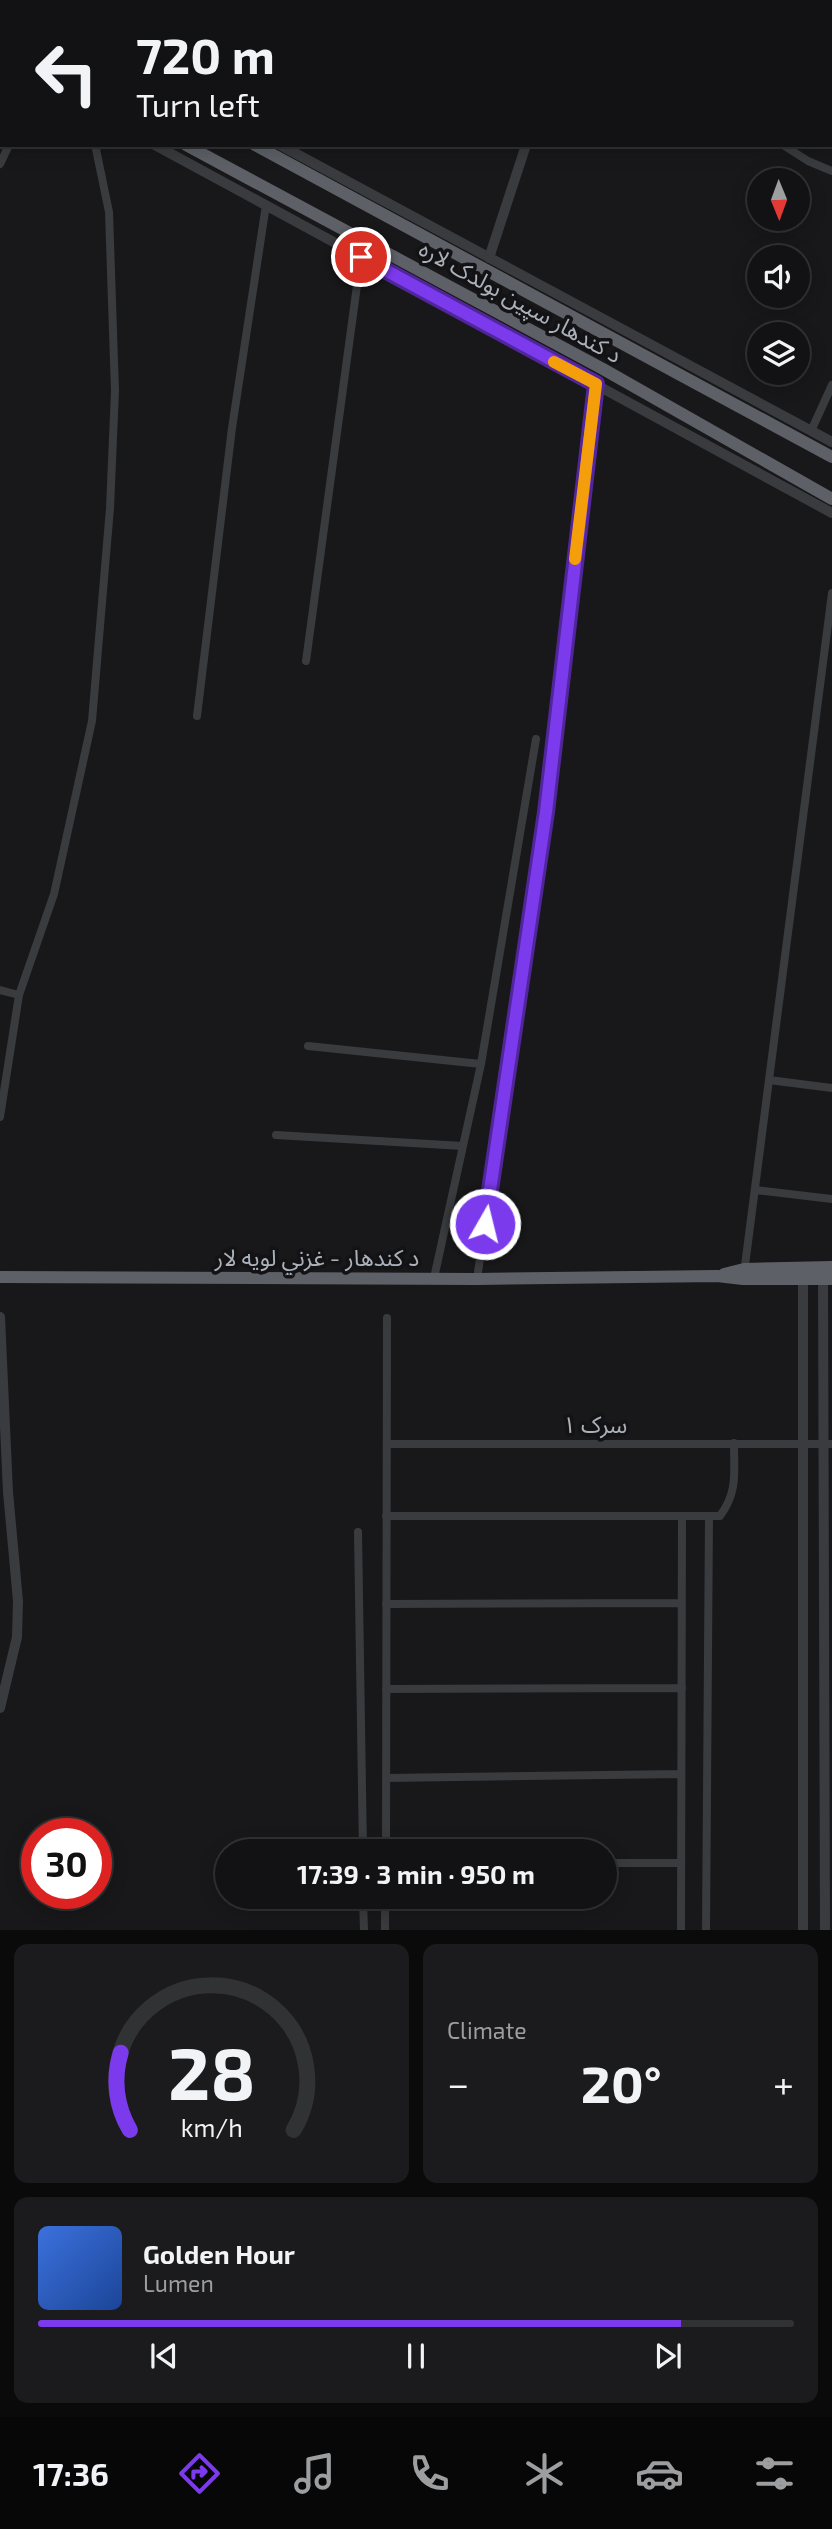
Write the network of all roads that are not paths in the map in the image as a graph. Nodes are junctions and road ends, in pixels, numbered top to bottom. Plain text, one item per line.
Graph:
1 (8, 147) edge
2 (96, 147) edge
3 (159, 147) edge
4 (190, 147) edge
5 (259, 147) edge
6 (285, 147) edge
7 (525, 147) edge
8 (786, 147) edge
9 (0, 164) edge
10 (832, 171) edge
11 (266, 205) junction
12 (361, 257) junction
13 (489, 258) junction
14 (596, 384) junction
15 (832, 384) edge
16 (811, 431) junction
17 (832, 442) edge
18 (832, 457) edge
19 (832, 499) edge
20 (832, 513) edge
21 (832, 593) edge
22 (306, 661) dead end
23 (197, 716) dead end
24 (536, 738) dead end
25 (0, 990) edge
26 (19, 995) junction
27 (308, 1046) dead end
28 (481, 1064) junction
29 (769, 1080) junction
30 (832, 1088) edge
31 (0, 1117) edge
32 (276, 1135) dead end
33 (463, 1146) junction
34 (755, 1190) junction
35 (832, 1199) edge
36 (803, 1273) junction
37 (827, 1273) edge
38 (744, 1274) junction
39 (0, 1277) edge
40 (434, 1279) junction
41 (477, 1279) junction
42 (0, 1317) edge
43 (387, 1318) dead end
44 (734, 1443) junction
45 (387, 1444) junction
46 (804, 1444) junction
47 (828, 1444) edge
48 (4, 1492) edge
49 (5, 1506) edge
50 (386, 1516) junction
51 (682, 1516) junction
52 (709, 1516) junction
53 (358, 1532) dead end
54 (682, 1603) junction
55 (386, 1604) junction
56 (682, 1688) junction
57 (386, 1689) junction
58 (0, 1709) edge
59 (681, 1774) junction
60 (386, 1778) junction
61 (363, 1839) edge
62 (386, 1839) edge
63 (617, 1863) edge
64 (681, 1863) junction
65 (363, 1909) edge
66 (385, 1909) edge
67 (364, 1930) edge
68 (385, 1930) edge
69 (681, 1930) edge
70 (706, 1930) edge
71 (803, 1930) edge
72 (825, 1930) edge

1 - 9 street
2 - 26 street
3 - 11 street
4 - 19 highway, د کندهار سپین بولدک لاره
5 - 18 highway, د کندهار سپین بولدک لاره
6 - 13 street
7 - 13 street
8 - 10 street
11 - 12 street
11 - 23 street
12 - 14 street
12 - 22 street
13 - 16 street
14 - 20 street
14 - 41 street
15 - 16 street
16 - 17 street
21 - 29 street
24 - 28 street
25 - 26 street
26 - 31 street
27 - 28 street
28 - 33 street
29 - 30 street
29 - 34 street
32 - 33 street
33 - 40 street
34 - 35 street
34 - 38 street
36 - 37 highway, د کندهار - غزني لويه لار
36 - 38 highway, د کندهار - غزني لويه لار
36 - 46 street
37 - 47 street
38 - 41 highway, د کندهار - غزني لويه لار
39 - 40 highway, د کندهار - غزني لويه لار
40 - 41 highway, د کندهار - غزني لويه لار
42 - 48 street
43 - 45 street
44 - 45 street, سرک ۱
44 - 46 street, سرک ۱
44 - 52 street
45 - 50 street
46 - 47 street, سرک ۱
46 - 71 street
47 - 72 street
48 - 49 street
49 - 58 street
50 - 51 street
50 - 55 street
51 - 52 street
51 - 54 street
52 - 70 street
53 - 61 street
54 - 55 street
54 - 56 street
55 - 57 street
56 - 57 street
56 - 59 street
57 - 60 street
59 - 60 street
59 - 64 street
60 - 62 street
63 - 64 street
64 - 69 street
65 - 67 street
66 - 68 street

